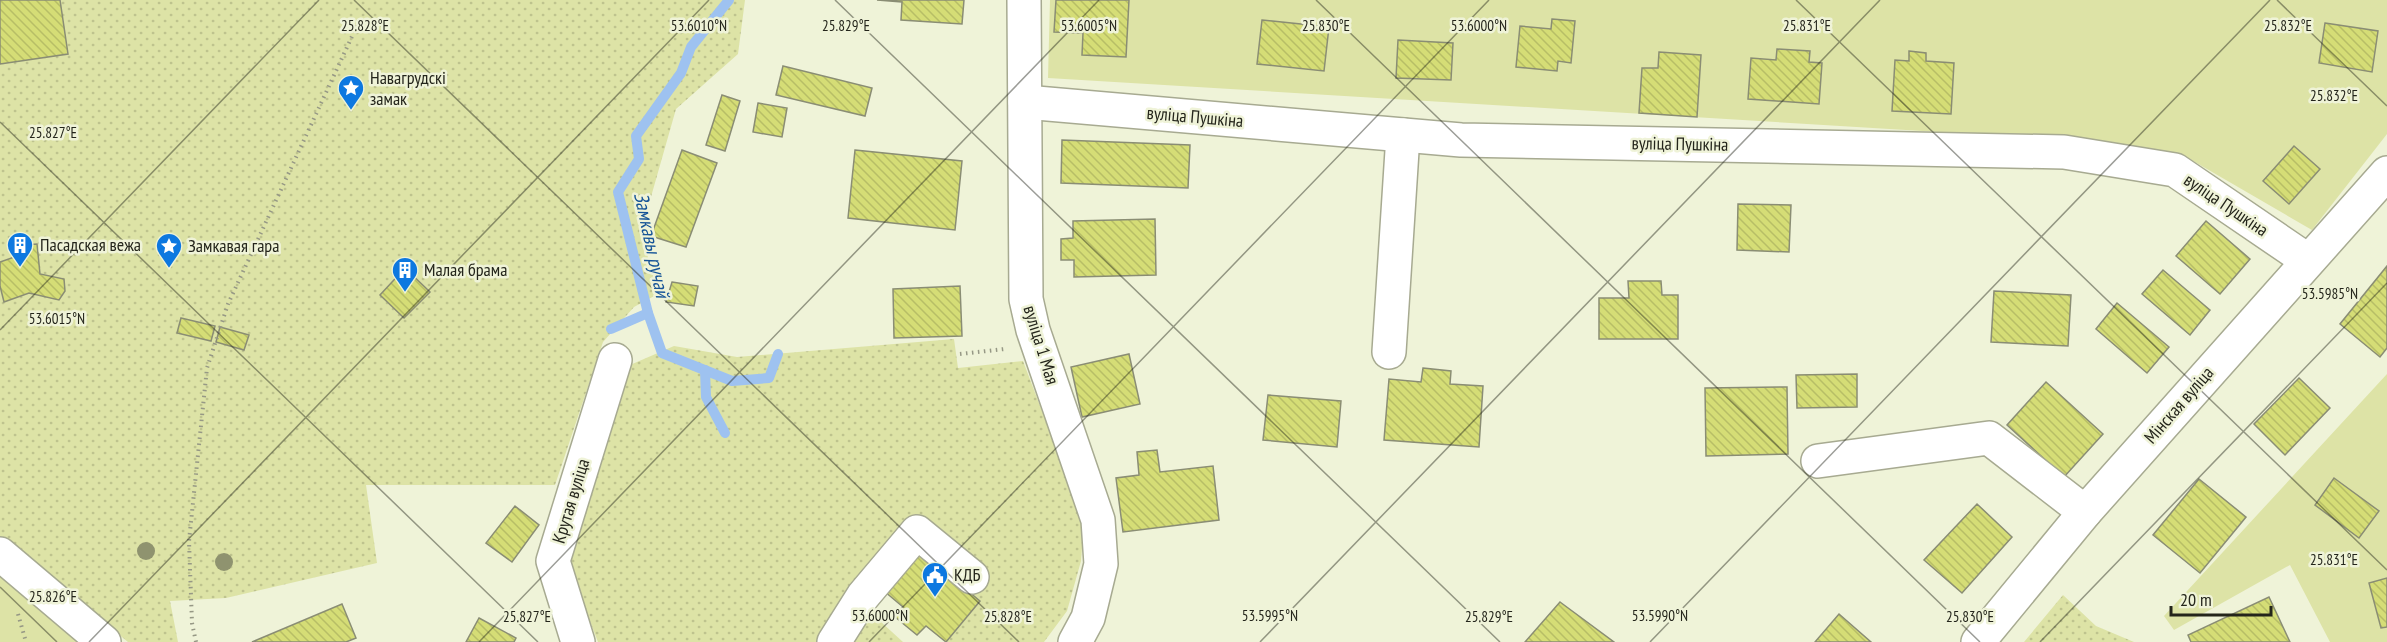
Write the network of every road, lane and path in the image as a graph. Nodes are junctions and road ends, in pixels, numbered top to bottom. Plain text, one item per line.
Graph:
1 (1024, 0) edge
2 (361, 17) dead end
3 (1025, 102) junction
4 (1403, 135) junction
5 (2387, 173) edge
6 (2307, 260) junction
7 (1039, 345) junction
8 (1389, 352) dead end
9 (960, 354) dead end
10 (615, 360) dead end
11 (1818, 461) dead end
12 (2085, 512) junction
13 (0, 554) edge
14 (972, 577) dead end
15 (104, 642) edge
16 (196, 642) edge
17 (578, 642) edge
18 (834, 642) edge
19 (1075, 642) edge
20 (1978, 642) edge

1 - 3 street, вуліца 1 Мая
2 - 16 path
3 - 4 street, вуліца Пушкіна
3 - 7 street, вуліца 1 Мая
4 - 6 street, вуліца Пушкіна
4 - 8 street
5 - 6 street, Мінская вуліца
6 - 12 street, Мінская вуліца
7 - 9 path
7 - 19 street, вуліца 1 Мая
10 - 17 street, Крутая вуліца
11 - 12 street
12 - 20 street, Мінская вуліца
13 - 15 street
14 - 18 street

